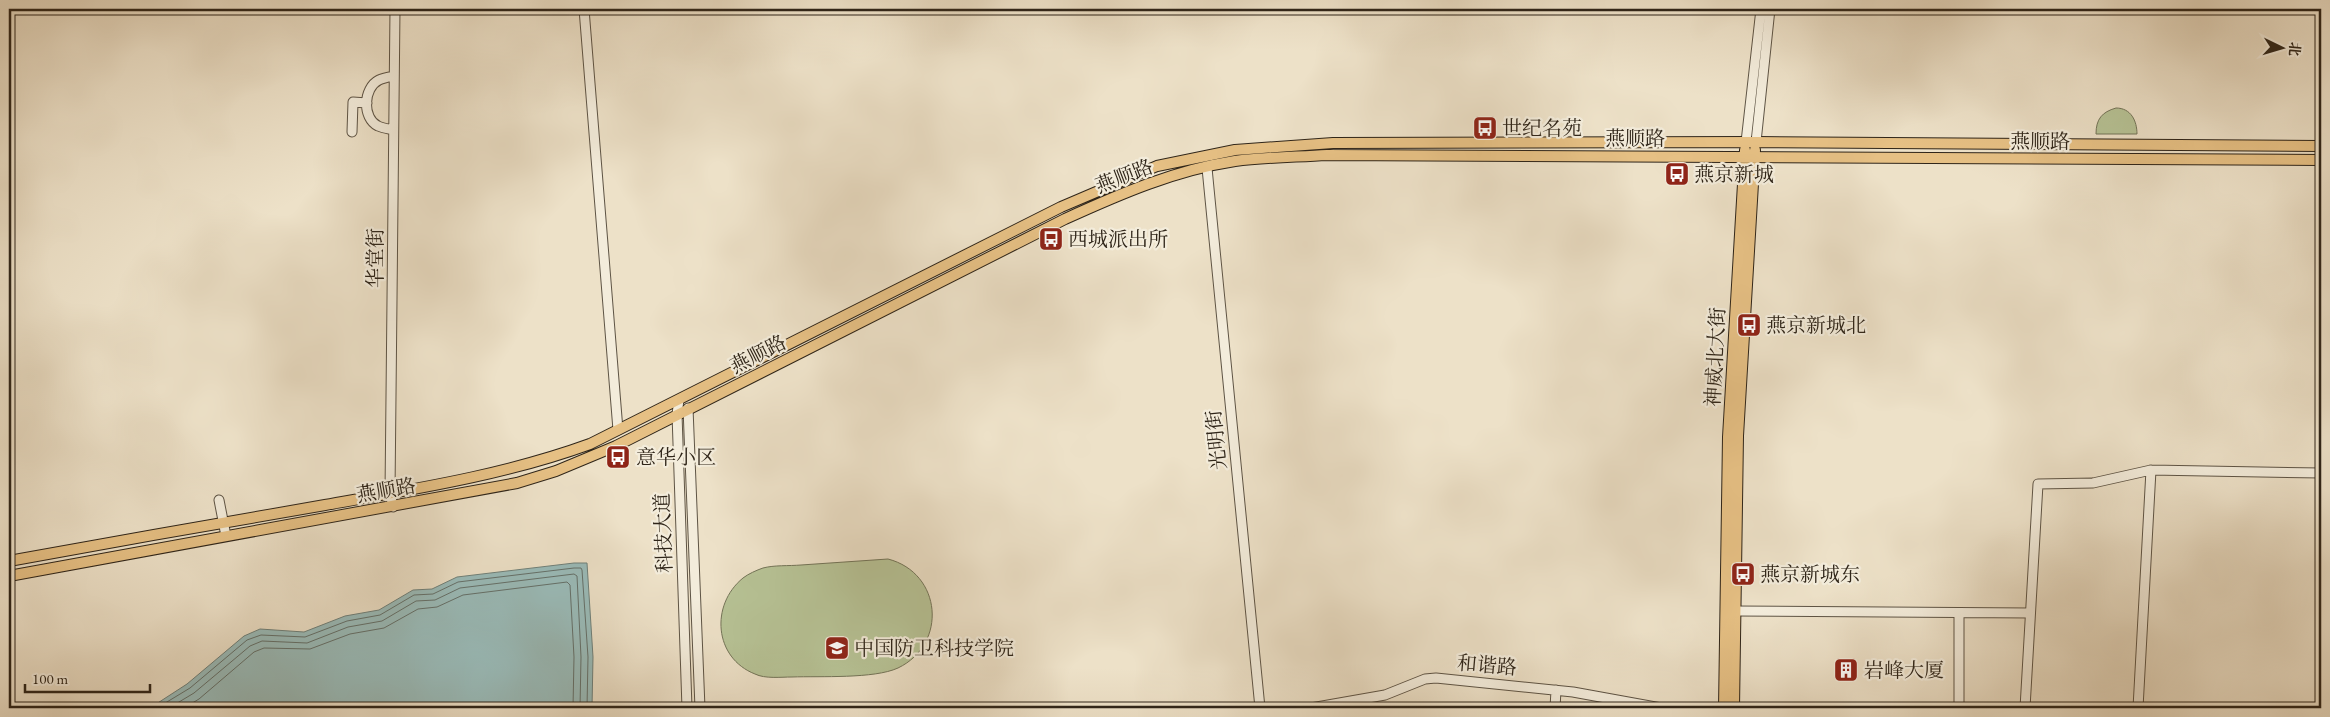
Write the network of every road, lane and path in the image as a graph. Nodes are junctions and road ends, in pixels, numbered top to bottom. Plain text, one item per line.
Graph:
1 (395, 9) edge
2 (584, 9) edge
3 (1761, 9) edge
4 (1770, 9) edge
5 (394, 76) junction
6 (367, 103) junction
7 (394, 130) junction
8 (352, 132) dead end
9 (1751, 142) junction
10 (2321, 146) edge
11 (1749, 156) junction
12 (2321, 160) edge
13 (1207, 168) junction
14 (679, 400) junction
15 (688, 408) junction
16 (677, 414) junction
17 (618, 430) junction
18 (2151, 470) junction
19 (2321, 473) edge
20 (390, 493) junction
21 (219, 500) dead end
22 (393, 507) junction
23 (224, 523) junction
24 (226, 536) junction
25 (9, 561) edge
26 (9, 576) edge
27 (1735, 611) junction
28 (1959, 613) junction
29 (2030, 613) junction
30 (1556, 690) junction
31 (687, 708) edge
32 (700, 708) edge
33 (1260, 708) edge
34 (1312, 708) edge
35 (1555, 708) edge
36 (1661, 708) edge
37 (1724, 708) edge
38 (1734, 708) edge
39 (1959, 708) edge
40 (2025, 708) edge
41 (2138, 708) edge

1 - 5 street, 华堂街
2 - 17 street
3 - 9 street, 神威北大街
4 - 9 street, 神威北大街
5 - 6 street
5 - 7 street, 华堂街
6 - 7 street
6 - 8 street
7 - 20 street, 华堂街
9 - 10 main road, 燕顺路
9 - 11 main road, 神威北大街
9 - 14 main road, 燕顺路
11 - 12 main road, 燕顺路
11 - 13 main road, 燕顺路
11 - 27 main road, 神威北大街
11 - 37 main road, 神威北大街
13 - 15 main road, 燕顺路
13 - 33 street, 光明街
14 - 15 main road
14 - 16 street, 科技大道
14 - 17 main road, 燕顺路
15 - 16 main road, 燕顺路
15 - 32 street, 科技大道
16 - 22 main road, 燕顺路
16 - 31 street, 科技大道
17 - 20 main road, 燕顺路
18 - 19 street
18 - 29 street
18 - 41 street
20 - 22 street, 华堂街
20 - 23 main road, 燕顺路
21 - 23 street
22 - 24 main road, 燕顺路
23 - 24 street
23 - 25 main road, 燕顺路
24 - 26 main road, 燕顺路
27 - 28 street
27 - 38 main road, 神威北大街
28 - 29 street
28 - 39 street
29 - 40 street
30 - 34 street, 和谐路
30 - 35 street
30 - 36 street, 和谐路

